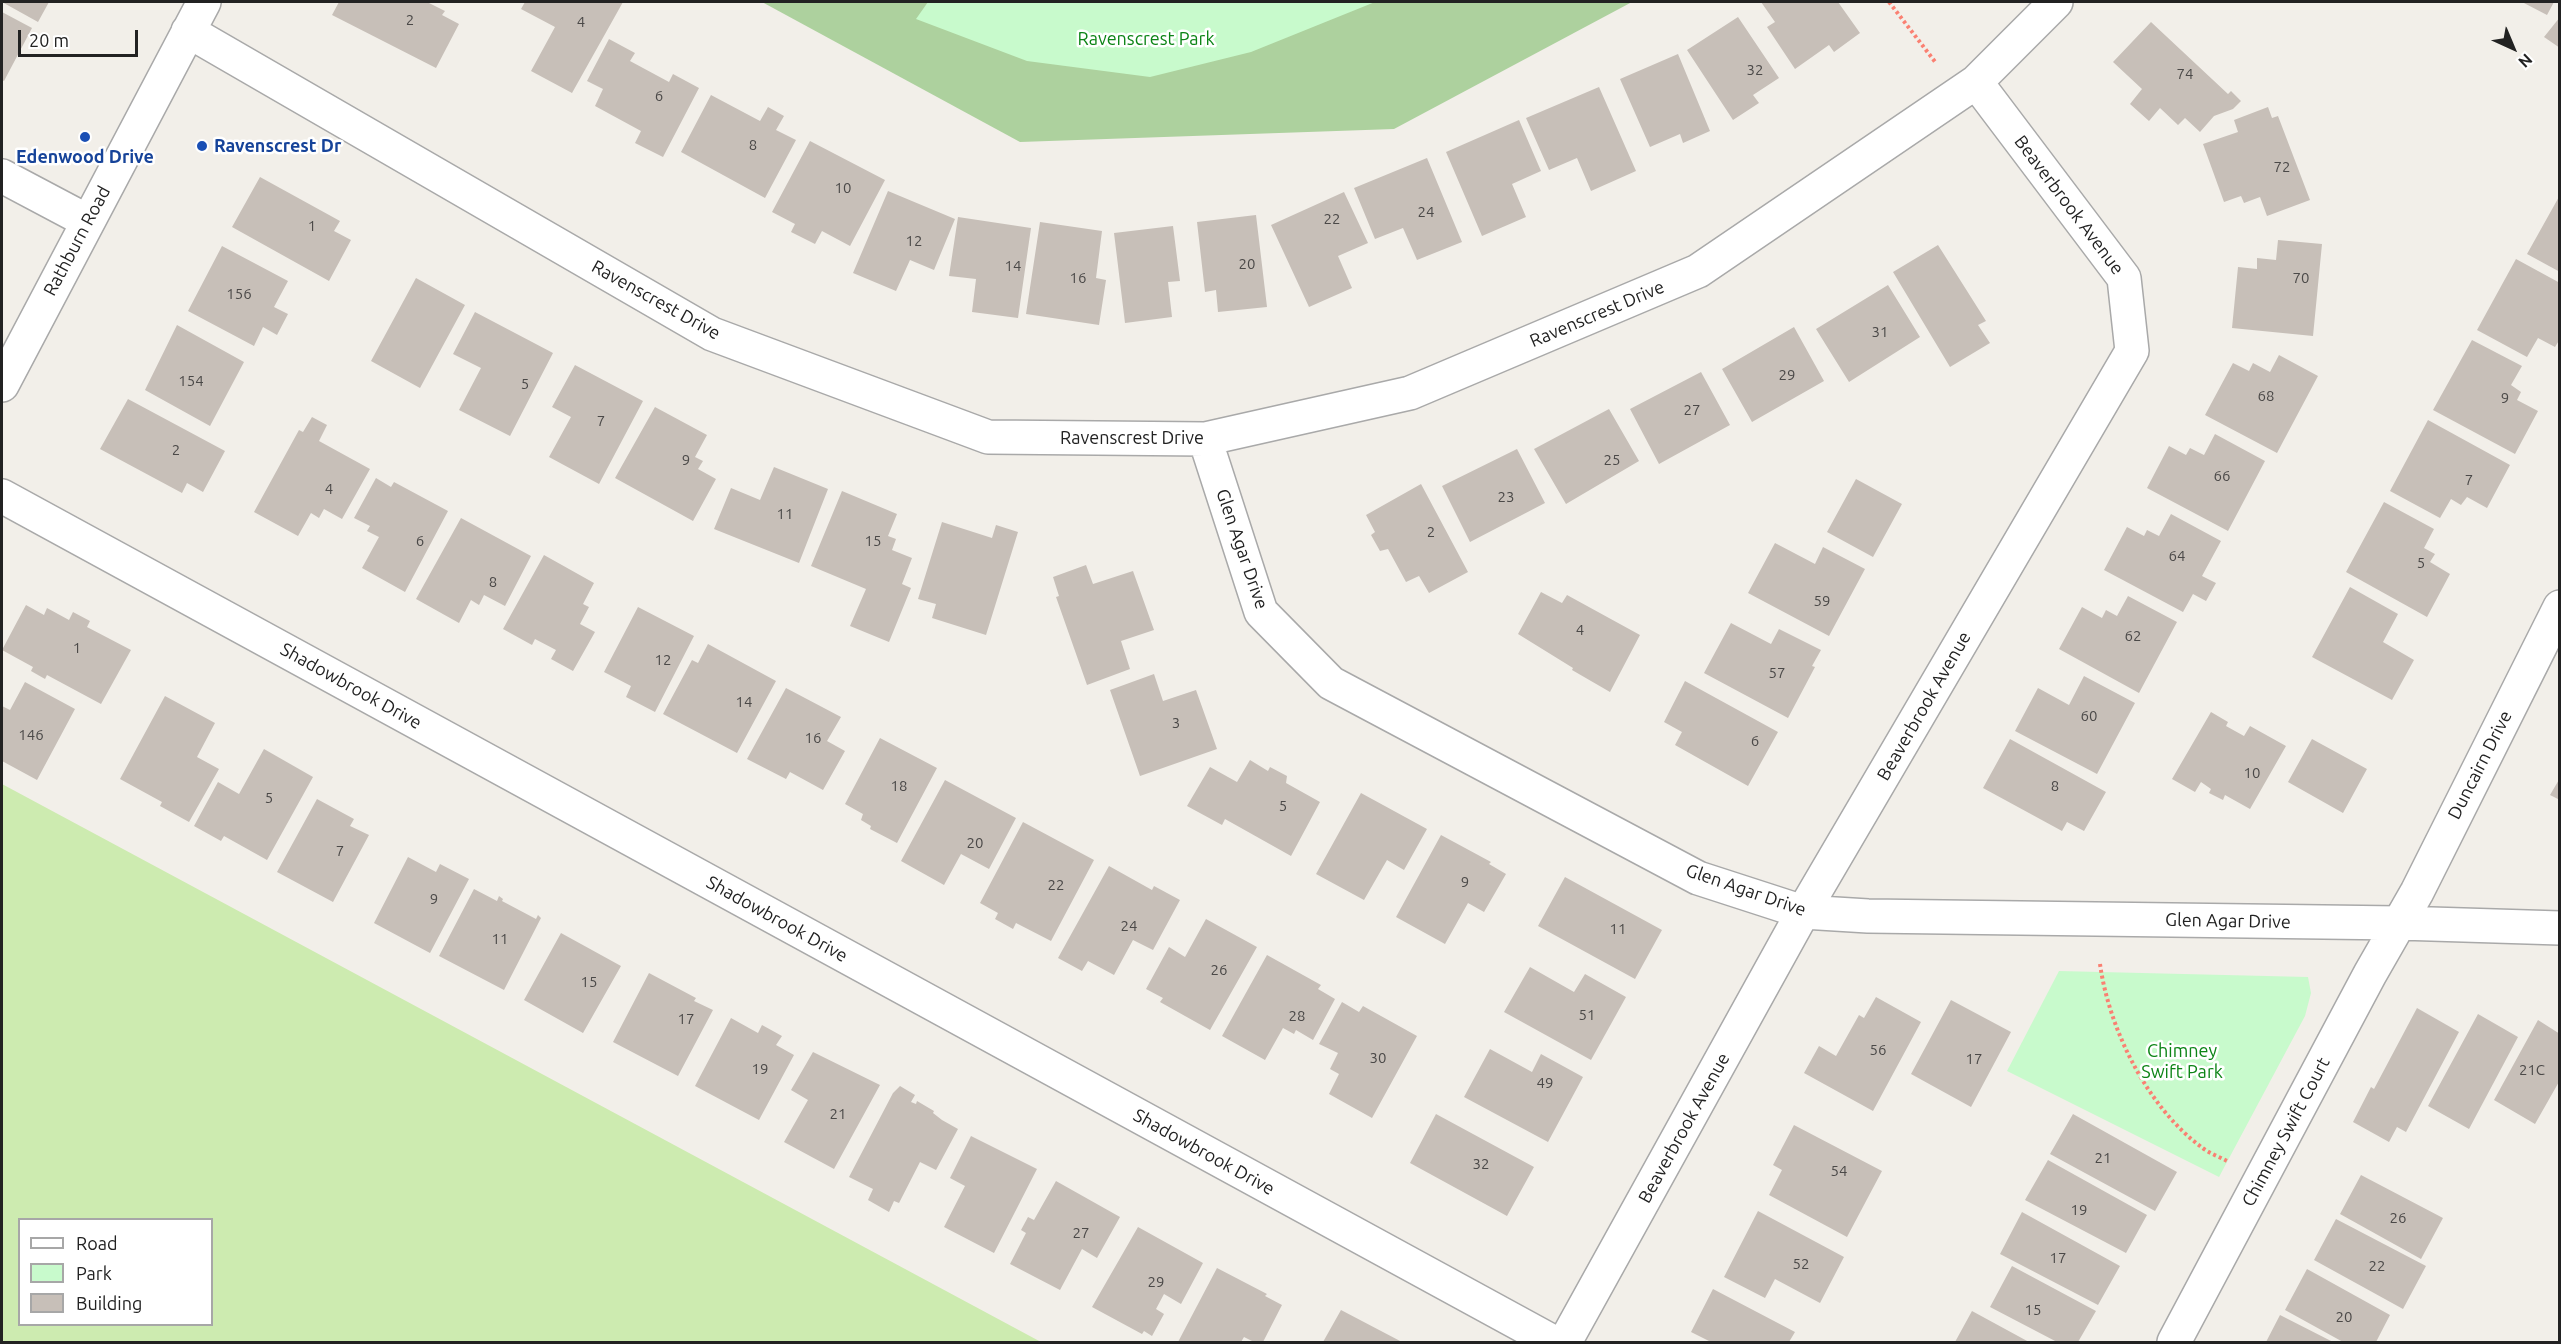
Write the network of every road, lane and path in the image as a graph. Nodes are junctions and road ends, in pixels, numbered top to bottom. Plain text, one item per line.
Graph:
1 (204, 2) edge
2 (1889, 2) edge
3 (2056, 2) edge
4 (188, 31) junction
5 (1967, 87) junction
6 (2, 176) edge
7 (87, 221) junction
8 (2, 385) edge
9 (1205, 440) junction
10 (2, 496) edge
11 (2559, 607) edge
12 (1803, 912) junction
13 (2399, 923) junction
14 (2559, 928) edge
15 (2100, 964) dead end
16 (2234, 1164) dead end
17 (1553, 1342) edge
18 (1565, 1342) edge
19 (2174, 1342) edge

1 - 4 street, Rathburn Road
2 - 5 path
3 - 5 street, Ravenscrest Drive
4 - 7 street, Rathburn Road
4 - 9 street, Ravenscrest Drive
5 - 9 street, Ravenscrest Drive
5 - 12 street, Beaverbrook Avenue
6 - 7 street
7 - 8 street, Rathburn Road
9 - 12 street, Glen Agar Drive
10 - 17 street, Shadowbrook Drive
11 - 13 street, Duncairn Drive
12 - 13 street, Glen Agar Drive
12 - 18 street, Beaverbrook Avenue
13 - 14 street, Glen Agar Drive
13 - 19 street, Chimney Swift Court
15 - 16 path

